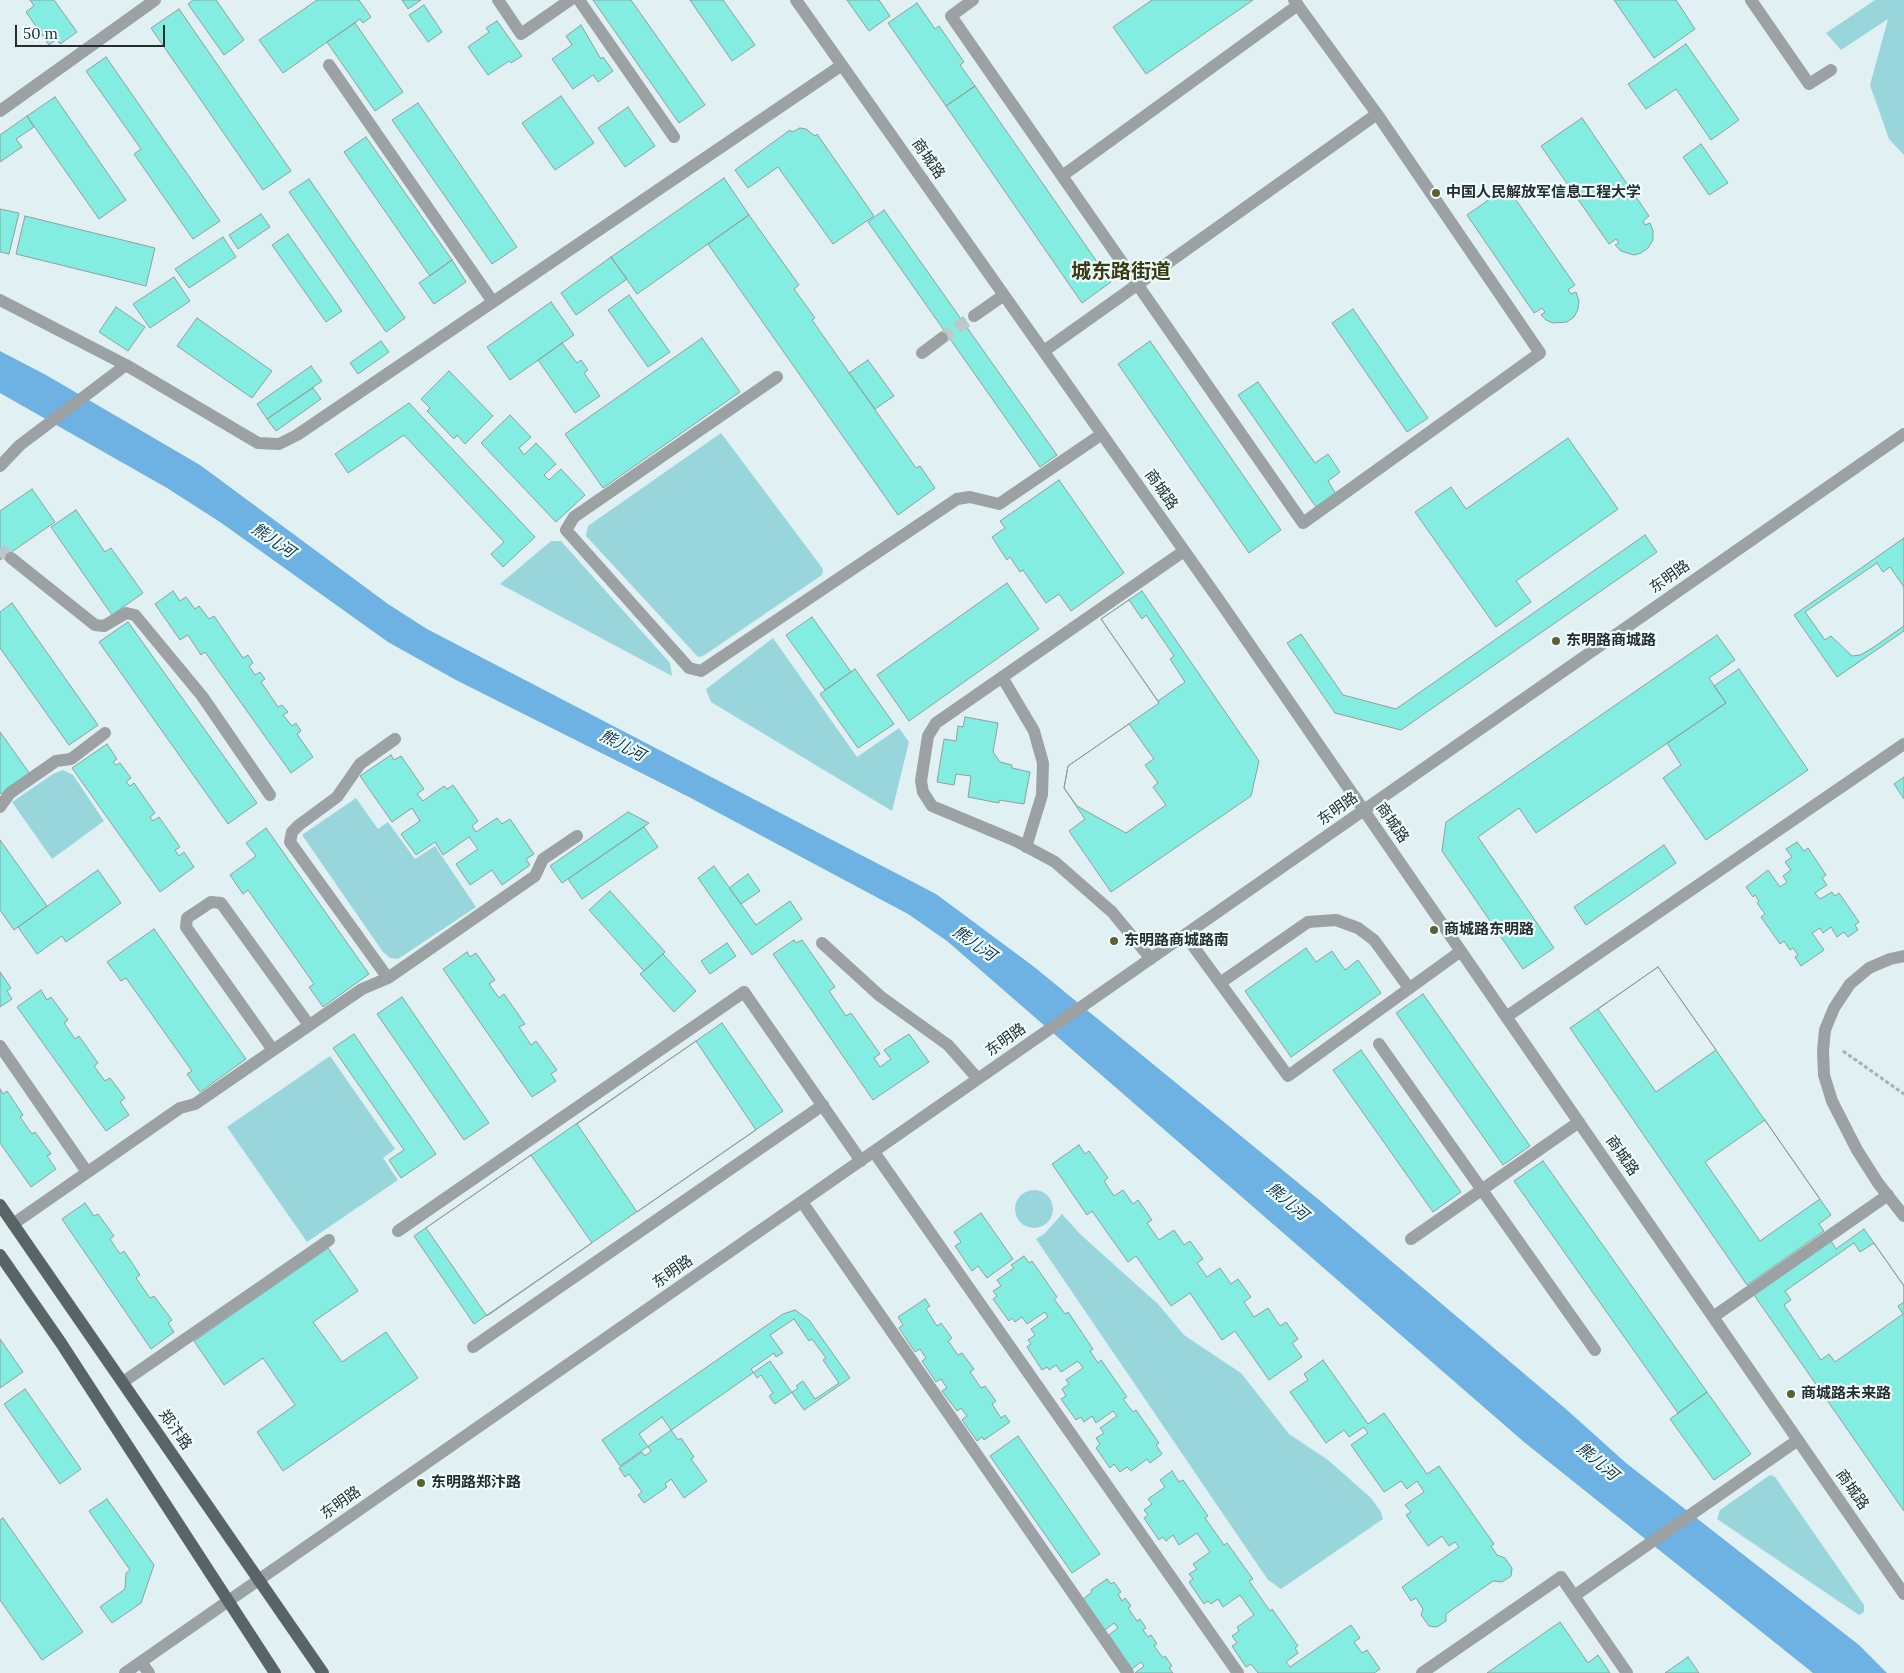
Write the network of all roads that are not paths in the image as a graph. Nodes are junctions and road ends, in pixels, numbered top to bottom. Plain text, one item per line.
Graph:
1 (155, 0) edge
2 (498, 0) edge
3 (570, 0) edge
4 (579, 0) edge
5 (796, 0) edge
6 (974, 0) edge
7 (1750, 0) edge
8 (1296, 2) edge
9 (329, 65) dead end
10 (842, 65) junction
11 (1831, 70) dead end
12 (0, 111) edge
13 (1377, 114) junction
14 (674, 137) dead end
15 (1062, 176) junction
16 (1138, 285) junction
17 (1004, 295) junction
18 (0, 300) edge
19 (493, 302) junction
20 (974, 316) tunnel mouth
21 (942, 338) tunnel mouth
22 (1044, 351) junction
23 (922, 353) dead end
24 (126, 365) junction
25 (777, 376) dead end
26 (1102, 434) junction
27 (1904, 434) edge
28 (0, 466) edge
29 (1184, 551) junction
30 (11, 558) tunnel mouth
31 (1002, 677) junction
32 (105, 734) dead end
33 (395, 739) dead end
34 (1904, 744) edge
35 (270, 795) dead end
36 (0, 807) edge
37 (1364, 810) junction
38 (576, 836) dead end
39 (1026, 847) junction
40 (1185, 935) junction
41 (822, 943) dead end
42 (1460, 951) junction
43 (1904, 956) edge
44 (1151, 959) junction
45 (388, 978) junction
46 (1220, 983) junction
47 (1409, 988) junction
48 (1506, 1017) junction
49 (309, 1025) junction
50 (1379, 1044) dead end
51 (0, 1046) edge
52 (273, 1050) junction
53 (978, 1079) junction
54 (822, 1105) junction
55 (1579, 1122) junction
56 (874, 1152) junction
57 (861, 1161) junction
58 (88, 1172) junction
59 (1482, 1190) junction
60 (1888, 1195) junction
61 (802, 1202) junction
62 (0, 1205) edge
63 (1904, 1216) edge
64 (13, 1224) junction
65 (398, 1231) dead end
66 (1411, 1239) dead end
67 (329, 1240) dead end
68 (0, 1255) edge
69 (1713, 1317) junction
70 (473, 1347) dead end
71 (1595, 1350) dead end
72 (123, 1382) junction
73 (1798, 1440) junction
74 (259, 1580) junction
75 (1904, 1594) edge
76 (1574, 1596) junction
77 (228, 1601) junction
78 (142, 1662) junction
79 (125, 1673) edge
80 (150, 1673) edge
81 (275, 1673) edge
82 (323, 1673) edge
83 (1128, 1673) edge
84 (1238, 1673) edge
85 (1422, 1673) edge
86 (1627, 1673) edge

1 - 12 street
2 - 3 street
4 - 14 street
5 - 10 street, 商城路
6 - 15 street
7 - 11 street
8 - 13 street
8 - 15 street
9 - 19 street
10 - 17 street, 商城路
10 - 19 street
13 - 16 street
13 - 16 street
15 - 16 street
16 - 22 street
17 - 20 street
17 - 22 street, 商城路
18 - 24 street
19 - 24 street
21 - 23 street
22 - 26 street, 商城路
24 - 28 street
25 - 26 street
26 - 29 street, 商城路
27 - 37 street, 东明路
29 - 31 street
29 - 37 street, 商城路
30 - 35 street
31 - 39 street
31 - 39 street
32 - 36 street
33 - 45 street
34 - 48 street
37 - 40 street, 东明路
37 - 42 street, 商城路
38 - 45 street
39 - 44 street
40 - 44 street, 东明路
40 - 46 street
41 - 53 street
42 - 47 street
42 - 48 street, 商城路
43 - 60 street
44 - 53 street, 东明路
45 - 49 street
46 - 47 street
46 - 47 street
48 - 55 street, 商城路
49 - 52 street
49 - 52 street
50 - 59 street
51 - 58 street
52 - 58 street
53 - 56 street, 东明路
54 - 57 street
54 - 65 street
54 - 70 street
55 - 59 street
55 - 69 street, 商城路
56 - 57 street, 东明路
56 - 84 street
57 - 61 street, 东明路
58 - 64 street
59 - 66 street
59 - 71 street
60 - 63 street
60 - 69 street
61 - 74 street, 东明路
61 - 83 street
62 - 64 main road, 郑汴路
64 - 72 main road, 郑汴路
67 - 72 street
68 - 77 main road
69 - 73 street, 商城路
72 - 74 main road, 郑汴路
73 - 75 street, 商城路
73 - 76 street
74 - 77 street, 东明路
74 - 82 main road, 郑汴路
76 - 85 street
76 - 86 street
77 - 78 street, 东明路
77 - 81 main road
78 - 79 street, 东明路
78 - 80 street

